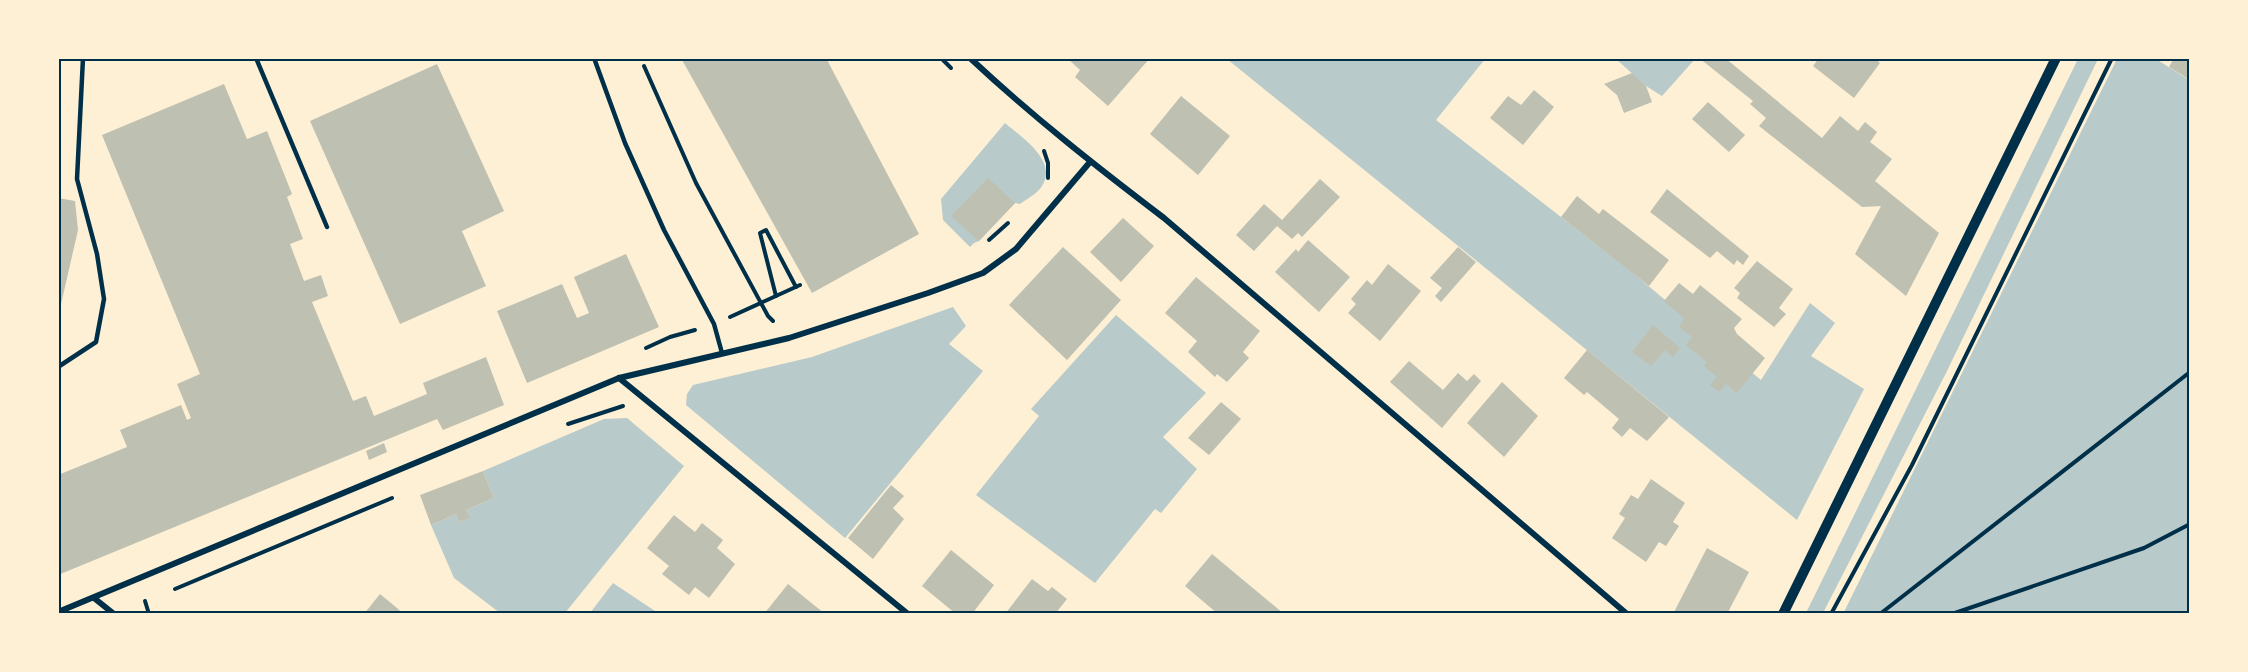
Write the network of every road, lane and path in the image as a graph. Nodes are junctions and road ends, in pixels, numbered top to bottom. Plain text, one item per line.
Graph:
1 (83, 58) edge
2 (256, 58) edge
3 (594, 58) edge
4 (941, 58) edge
5 (970, 58) edge
6 (2056, 58) edge
7 (2112, 58) edge
8 (644, 66) dead end
9 (957, 74) dead end
10 (1044, 150) dead end
11 (1090, 162) junction
12 (1048, 180) dead end
13 (1009, 222) dead end
14 (327, 227) dead end
15 (983, 245) dead end
16 (776, 296) junction
17 (761, 304) junction
18 (778, 322) dead end
19 (722, 353) junction
20 (58, 367) edge
21 (2190, 372) edge
22 (619, 378) junction
23 (644, 399) junction
24 (560, 427) dead end
25 (401, 494) dead end
26 (2190, 524) edge
27 (167, 592) dead end
28 (94, 598) junction
29 (136, 605) dead end
30 (58, 612) edge
31 (114, 614) edge
32 (149, 614) edge
33 (908, 614) edge
34 (1627, 614) edge
35 (1783, 614) edge
36 (1831, 614) edge
37 (1880, 614) edge
38 (1952, 614) edge

1 - 20 lane
2 - 14 lane
3 - 19 lane
4 - 9 path
5 - 11 street
6 - 35 street
7 - 36 path
8 - 17 path
10 - 12 path
11 - 19 street
11 - 34 street
13 - 15 path
16 - 16 path
16 - 17 path
17 - 18 path
19 - 22 street
21 - 37 path
22 - 23 street
22 - 28 street
23 - 24 path
23 - 33 street
25 - 27 path
26 - 38 path
28 - 30 street
28 - 31 street
29 - 32 path

